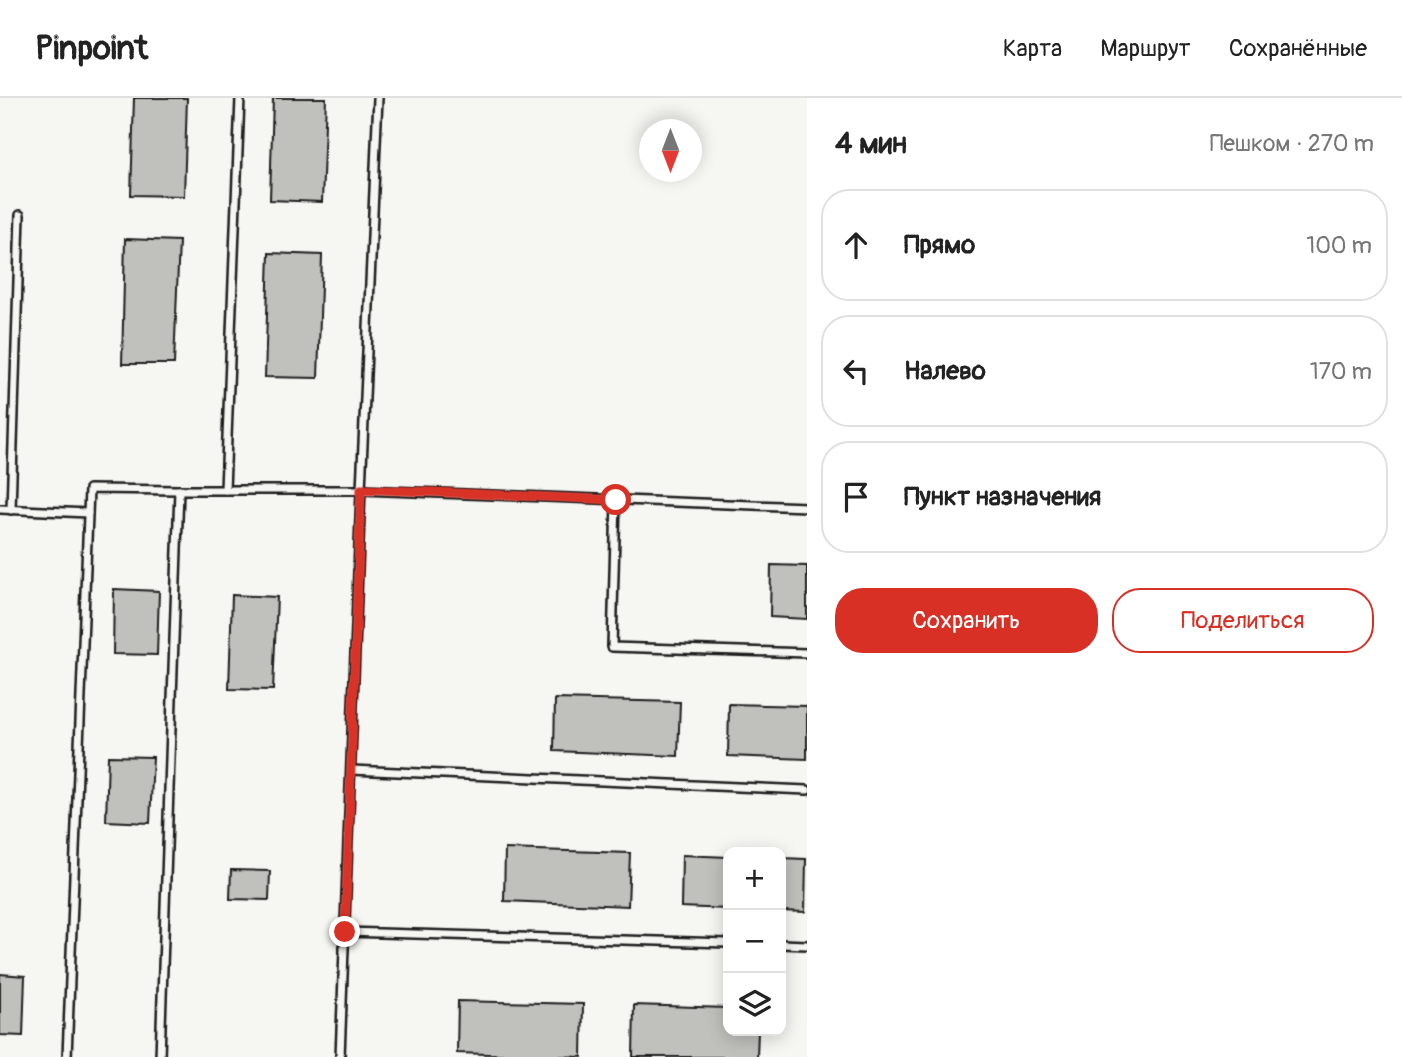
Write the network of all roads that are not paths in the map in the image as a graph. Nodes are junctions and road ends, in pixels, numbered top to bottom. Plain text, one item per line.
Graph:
1 (240, 98) edge
2 (378, 98) edge
3 (20, 215) dead end
4 (361, 489) junction
5 (180, 490) junction
6 (225, 490) junction
7 (616, 500) junction
8 (807, 507) edge
9 (0, 509) edge
10 (11, 510) junction
11 (88, 513) junction
12 (807, 653) edge
13 (351, 770) junction
14 (807, 790) edge
15 (345, 932) junction
16 (723, 943) edge
17 (786, 944) edge
18 (807, 945) edge
19 (67, 1057) edge
20 (160, 1057) edge
21 (340, 1057) edge

1 - 6 lane
2 - 4 lane
3 - 10 lane
4 - 6 lane
4 - 7 lane
4 - 13 lane
5 - 6 lane
5 - 11 lane
5 - 20 lane
7 - 8 lane
7 - 12 lane
9 - 10 lane
10 - 11 lane
11 - 19 lane
13 - 14 lane
13 - 15 lane
15 - 16 lane
15 - 21 lane
17 - 18 lane

